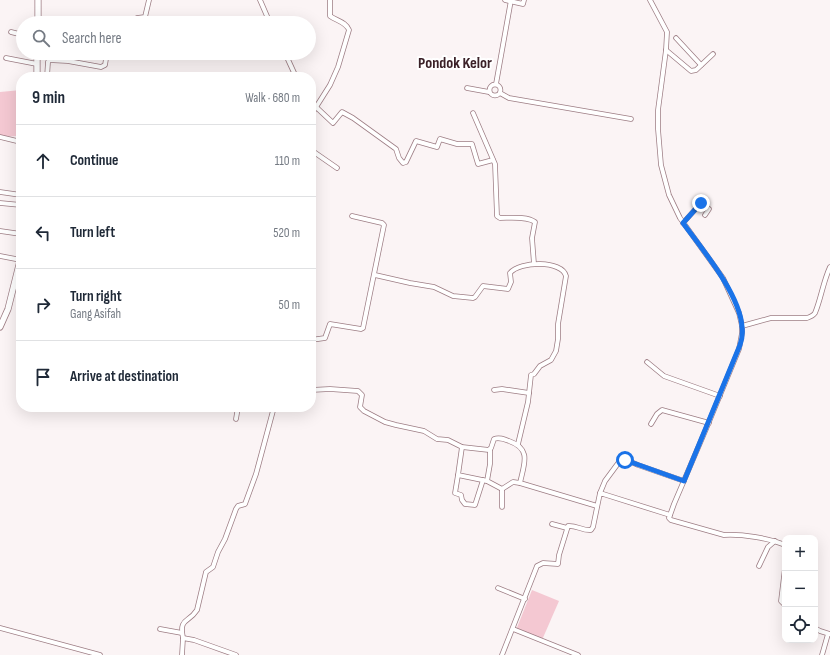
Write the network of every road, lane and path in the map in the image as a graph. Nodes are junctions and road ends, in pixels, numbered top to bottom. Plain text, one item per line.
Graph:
1 (38, 0) edge
2 (149, 0) edge
3 (260, 0) edge
4 (330, 0) edge
5 (505, 0) edge
6 (650, 0) edge
7 (511, 1) edge
8 (524, 2) edge
9 (38, 16) edge
10 (145, 16) edge
11 (267, 16) edge
12 (11, 32) dead end
13 (16, 33) edge
14 (676, 38) dead end
15 (666, 50) junction
16 (713, 54) dead end
17 (6, 58) dead end
18 (16, 60) edge
19 (16, 60) edge
20 (37, 60) edge
21 (49, 60) edge
22 (49, 60) edge
23 (106, 60) edge
24 (288, 60) edge
25 (37, 64) junction
26 (701, 65) junction
27 (37, 72) edge
28 (47, 72) edge
29 (294, 72) edge
30 (496, 84) junction
31 (467, 88) dead end
32 (490, 92) junction
33 (500, 93) junction
34 (316, 107) joint
35 (473, 113) dead end
36 (631, 119) dead end
37 (0, 137) edge
38 (16, 141) edge
39 (316, 153) edge
40 (494, 160) junction
41 (337, 168) dead end
42 (0, 192) edge
43 (16, 194) edge
44 (0, 203) edge
45 (16, 205) edge
46 (705, 215) dead end
47 (352, 216) dead end
48 (683, 223) junction
49 (0, 231) edge
50 (16, 233) edge
51 (0, 256) edge
52 (16, 259) edge
53 (534, 264) junction
54 (830, 267) edge
55 (375, 275) junction
56 (16, 285) edge
57 (742, 326) junction
58 (0, 327) edge
59 (316, 339) edge
60 (647, 362) dead end
61 (316, 390) edge
62 (494, 390) dead end
63 (530, 393) junction
64 (720, 396) junction
65 (237, 412) edge
66 (273, 412) edge
67 (236, 419) dead end
68 (709, 423) junction
69 (651, 424) dead end
70 (518, 444) junction
71 (462, 447) junction
72 (490, 449) junction
73 (625, 453) dead end
74 (622, 458) junction
75 (458, 475) junction
76 (485, 480) junction
77 (684, 481) junction
78 (520, 483) junction
79 (502, 489) junction
80 (600, 492) junction
81 (597, 506) junction
82 (502, 507) dead end
83 (670, 515) junction
84 (552, 524) dead end
85 (567, 528) junction
86 (775, 542) junction
87 (782, 544) edge
88 (759, 566) dead end
89 (498, 588) dead end
90 (525, 599) junction
91 (0, 628) edge
92 (513, 629) junction
93 (160, 630) dead end
94 (818, 630) edge
95 (182, 633) junction
96 (829, 634) edge
97 (183, 638) junction
98 (100, 655) edge
99 (182, 655) edge
100 (236, 655) edge
101 (502, 655) edge
102 (578, 655) edge
103 (822, 655) edge

1 - 9 street
2 - 10 street
3 - 11 street
4 - 34 street
5 - 7 street
6 - 15 street
7 - 8 street
7 - 30 street
12 - 13 street
14 - 26 street
15 - 26 street
15 - 48 street
16 - 26 street
17 - 18 street
19 - 25 street
20 - 25 street
21 - 28 street
22 - 23 street
24 - 29 street
25 - 27 street
30 - 32 street
30 - 33 street
31 - 32 street
32 - 33 street
33 - 36 street
34 - 40 street
35 - 40 street
37 - 38 street
39 - 41 street
40 - 53 street
42 - 43 street
44 - 45 street
46 - 48 street
47 - 55 street
48 - 57 street
49 - 50 street
51 - 52 street
53 - 55 street
53 - 63 street
54 - 57 street
55 - 59 street
56 - 58 street
57 - 64 street
60 - 64 street
61 - 71 street
62 - 63 street
63 - 70 street
64 - 68 street
65 - 67 street
66 - 95 street
68 - 69 street
68 - 77 street
70 - 72 street
70 - 78 street
71 - 72 street
71 - 75 street
72 - 76 street
73 - 74 street
74 - 77 street
74 - 80 street
75 - 76 street
75 - 76 street
76 - 79 street
77 - 83 street
78 - 79 street
78 - 81 street
79 - 82 street
80 - 81 street
80 - 83 street
81 - 85 street
83 - 86 street
84 - 85 street
85 - 90 street
86 - 87 street
86 - 88 street
89 - 90 street
90 - 92 street
91 - 98 street
92 - 101 street
92 - 102 street
93 - 95 street
94 - 96 street
95 - 97 street
96 - 103 street
97 - 99 street
97 - 100 street

